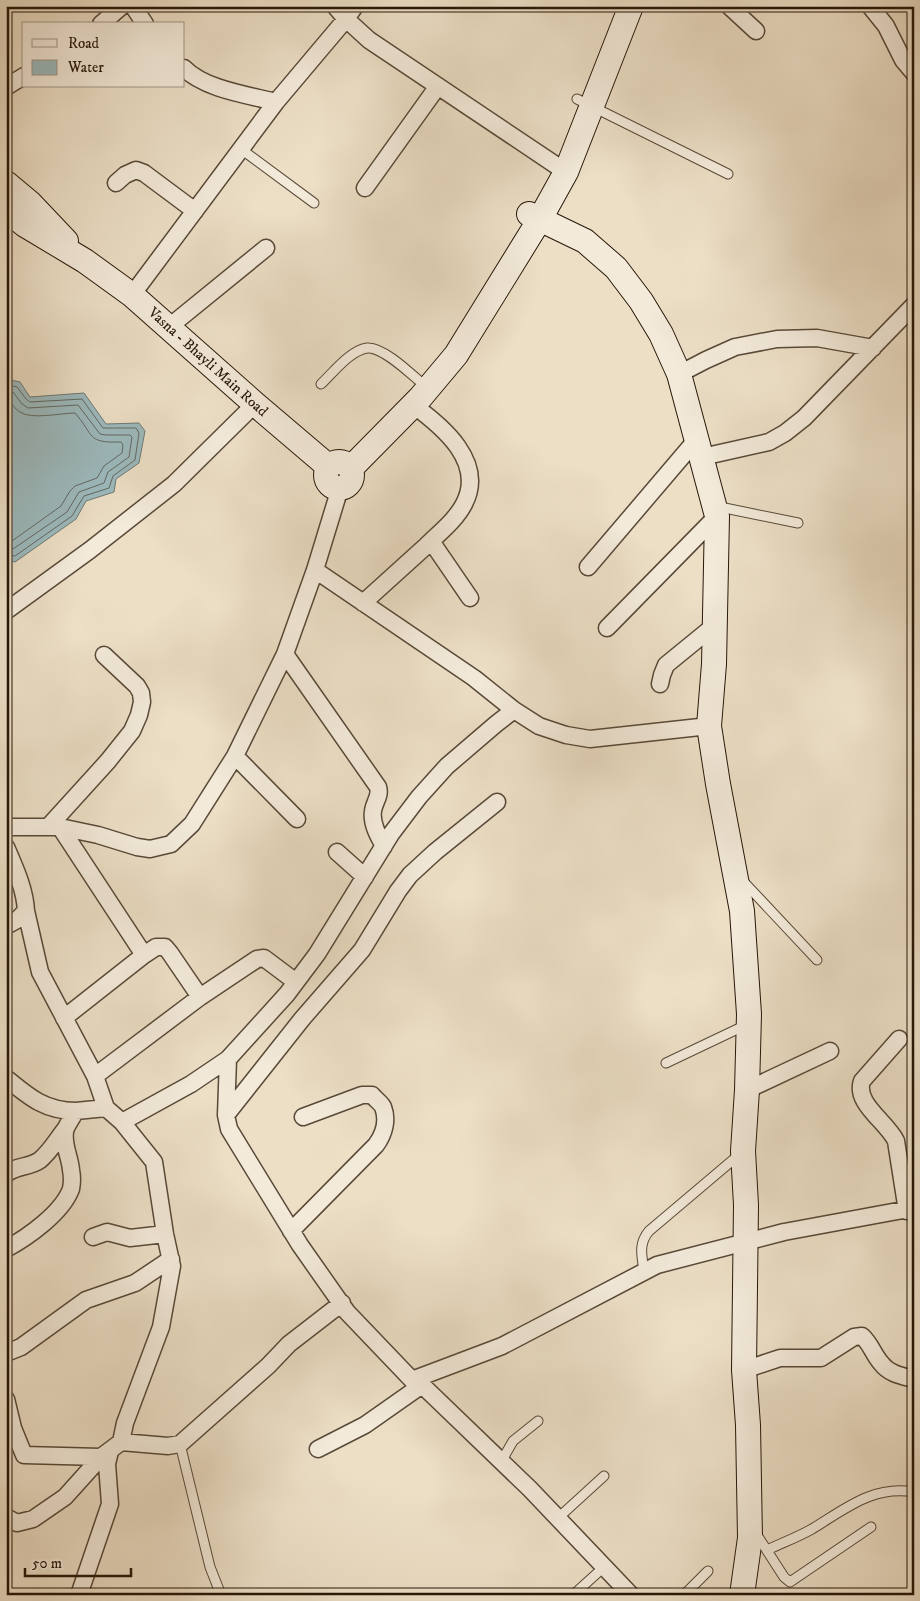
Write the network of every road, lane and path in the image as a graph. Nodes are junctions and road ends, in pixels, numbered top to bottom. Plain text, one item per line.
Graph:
1 (122, 6) edge
2 (133, 6) edge
3 (335, 6) edge
4 (614, 6) edge
5 (631, 6) edge
6 (729, 6) edge
7 (870, 6) edge
8 (350, 13) edge
9 (103, 22) edge
10 (144, 22) edge
11 (756, 31) dead end
12 (185, 69) edge
13 (914, 73) edge
14 (22, 77) edge
15 (438, 86) junction
16 (6, 87) edge
17 (276, 102) junction
18 (585, 103) junction
19 (241, 149) junction
20 (560, 169) junction
21 (728, 174) dead end
22 (6, 183) edge
23 (116, 183) dead end
24 (365, 188) dead end
25 (314, 204) dead end
26 (6, 210) edge
27 (195, 211) junction
28 (535, 217) junction
29 (266, 248) dead end
30 (85, 261) junction
31 (132, 295) junction
32 (914, 305) edge
33 (169, 327) junction
34 (873, 348) junction
35 (679, 374) junction
36 (321, 384) dead end
37 (419, 396) junction
38 (254, 404) junction
39 (700, 448) junction
40 (340, 474) junction
41 (716, 511) junction
42 (798, 523) dead end
43 (431, 541) junction
44 (588, 567) dead end
45 (315, 570) junction
46 (470, 598) dead end
47 (364, 603) junction
48 (6, 611) edge
49 (715, 625) junction
50 (607, 628) dead end
51 (285, 654) junction
52 (104, 655) dead end
53 (660, 684) dead end
54 (514, 710) junction
55 (710, 737) junction
56 (235, 756) junction
57 (497, 802) dead end
58 (297, 819) dead end
59 (6, 827) edge
60 (54, 827) junction
61 (384, 846) junction
62 (6, 847) edge
63 (337, 852) dead end
64 (736, 873) junction
65 (366, 877) junction
66 (26, 911) junction
67 (6, 926) edge
68 (144, 955) junction
69 (817, 960) dead end
70 (296, 982) junction
71 (200, 996) junction
72 (64, 1018) junction
73 (748, 1024) junction
74 (899, 1039) dead end
75 (830, 1051) dead end
76 (228, 1059) junction
77 (666, 1063) dead end
78 (95, 1076) junction
79 (6, 1078) edge
80 (747, 1090) junction
81 (106, 1108) junction
82 (76, 1111) junction
83 (226, 1115) junction
84 (303, 1117) dead end
85 (122, 1122) junction
86 (66, 1128) junction
87 (743, 1151) junction
88 (6, 1174) edge
89 (910, 1210) edge
90 (165, 1234) junction
91 (92, 1237) dead end
92 (296, 1238) junction
93 (745, 1242) junction
94 (6, 1249) edge
95 (171, 1259) junction
96 (644, 1271) junction
97 (342, 1303) junction
98 (6, 1353) edge
99 (914, 1380) edge
100 (417, 1382) junction
101 (745, 1382) junction
102 (6, 1399) edge
103 (538, 1421) dead end
104 (174, 1445) junction
105 (318, 1449) dead end
106 (111, 1450) junction
107 (501, 1462) junction
108 (604, 1476) dead end
109 (914, 1492) edge
110 (6, 1517) edge
111 (558, 1518) junction
112 (750, 1524) junction
113 (871, 1527) dead end
114 (767, 1550) junction
115 (604, 1567) junction
116 (708, 1571) dead end
117 (80, 1595) edge
118 (221, 1595) edge
119 (573, 1595) edge
120 (631, 1595) edge
121 (684, 1595) edge
122 (742, 1595) edge

1 - 9 street
2 - 10 street
3 - 8 street
4 - 18 street
5 - 18 street
6 - 11 street
7 - 13 street
8 - 15 street
8 - 17 street
12 - 17 street
14 - 16 street
15 - 20 street
15 - 24 street
17 - 19 street
18 - 20 street
18 - 21 lane
19 - 25 lane
19 - 27 street
20 - 28 street
22 - 30 street, Vasna - Bhayli Main Road
23 - 27 street
26 - 30 street, Vasna - Bhayli Main Road
27 - 31 street
28 - 35 street
28 - 37 street
29 - 33 street
30 - 31 street, Vasna - Bhayli Main Road
31 - 33 street, Vasna - Bhayli Main Road
32 - 34 street
33 - 38 street, Vasna - Bhayli Main Road
34 - 35 street
34 - 39 street
35 - 39 street
36 - 37 lane
37 - 40 street
37 - 43 street
38 - 40 street, Vasna - Bhayli Main Road
38 - 48 street
39 - 41 street
39 - 44 street
40 - 45 street
41 - 42 lane
41 - 49 street
41 - 50 street
43 - 46 street
43 - 47 street
45 - 47 street
45 - 51 street
47 - 54 street
49 - 53 street
49 - 55 street
51 - 56 street
51 - 61 street
52 - 60 street
54 - 55 street
54 - 61 street
55 - 64 street
56 - 58 street
56 - 60 street
57 - 83 street
59 - 60 street
60 - 68 street
61 - 65 street
62 - 66 street
63 - 65 street
64 - 69 lane
64 - 73 street
65 - 70 street
66 - 67 street
66 - 72 street
68 - 71 street
68 - 72 street
70 - 71 street
70 - 76 street
71 - 78 street
72 - 78 street
73 - 77 lane
73 - 80 street
74 - 89 street
75 - 80 street
76 - 83 street
76 - 85 street
78 - 81 street
79 - 82 street
80 - 87 street
81 - 82 street
81 - 85 street
82 - 86 street
83 - 92 street
84 - 92 street
85 - 90 street
86 - 88 street
86 - 94 street
87 - 93 street
87 - 96 lane
89 - 93 street
90 - 91 street
90 - 95 street
92 - 97 street
93 - 96 street
93 - 101 street
95 - 98 street
95 - 106 street
96 - 100 street
97 - 100 street
97 - 104 street
99 - 101 street
100 - 105 street
100 - 107 street
101 - 112 street
102 - 106 street
103 - 107 lane
104 - 106 street
104 - 118 lane
106 - 110 street
106 - 117 street
107 - 111 street
108 - 111 lane
109 - 114 lane
111 - 115 street
112 - 114 lane
112 - 122 street
113 - 114 lane
115 - 119 lane
115 - 120 street
116 - 121 lane

